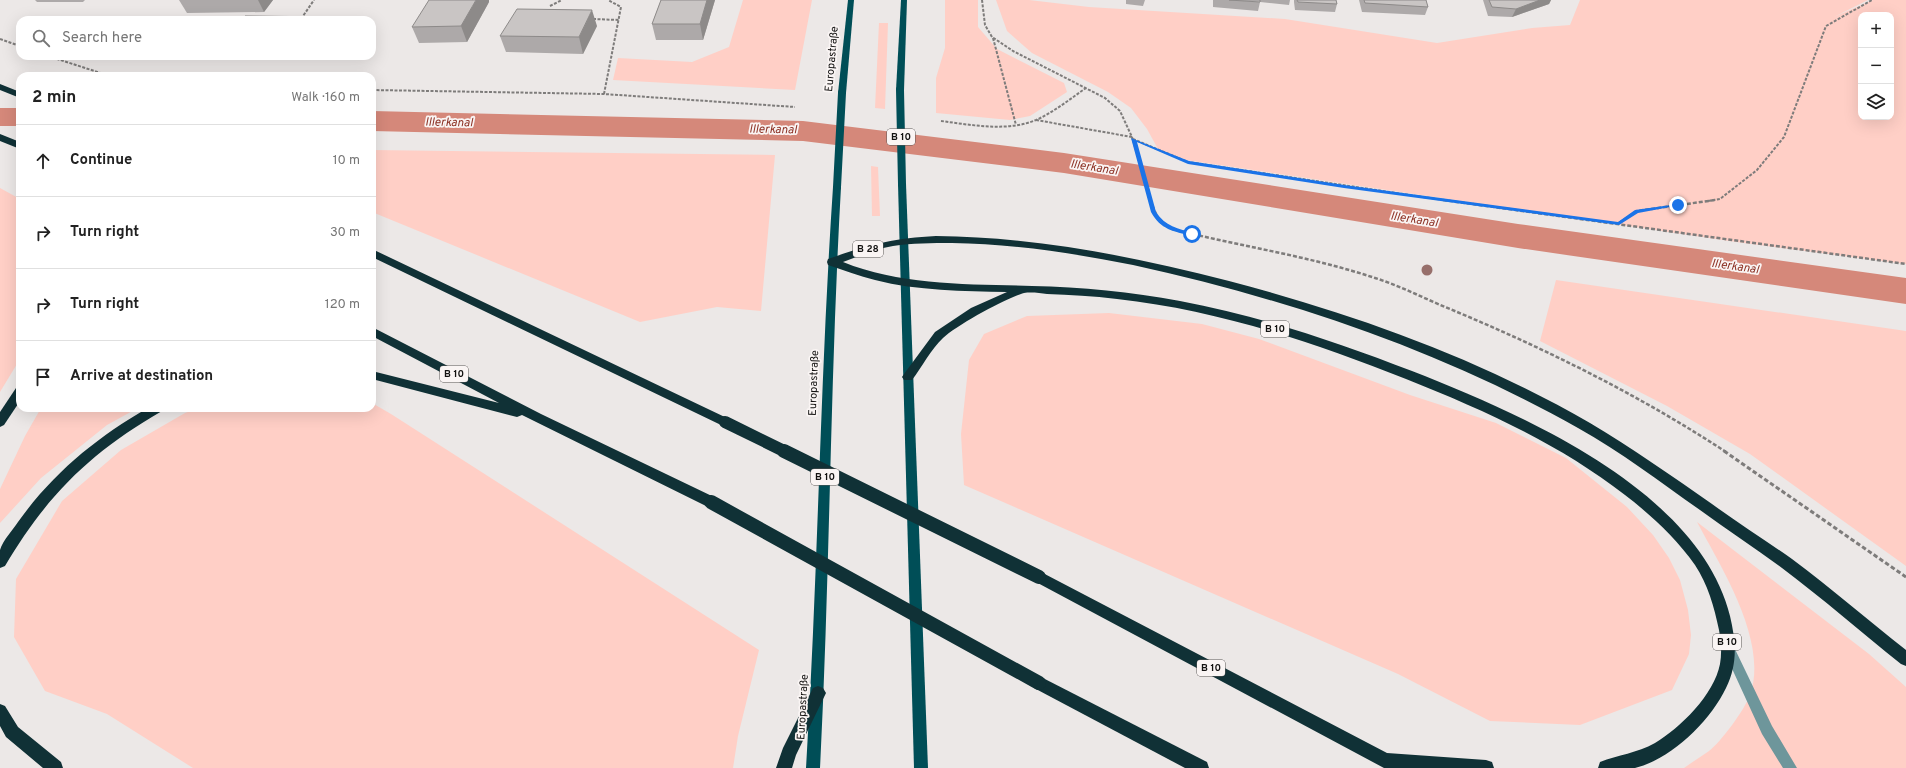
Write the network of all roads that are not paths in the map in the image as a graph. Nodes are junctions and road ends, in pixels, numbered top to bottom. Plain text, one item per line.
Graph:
1 (851, 0) edge
2 (904, 0) edge
3 (0, 87) edge
4 (16, 93) edge
5 (0, 137) edge
6 (16, 144) edge
7 (904, 241) junction
8 (376, 255) edge
9 (832, 262) junction
10 (905, 282) junction
11 (1025, 289) junction
12 (376, 333) edge
13 (376, 376) edge
14 (908, 377) junction
15 (16, 397) edge
16 (151, 412) edge
17 (537, 417) junction
18 (0, 422) edge
19 (0, 562) edge
20 (1728, 646) junction
21 (1906, 659) edge
22 (818, 693) junction
23 (0, 711) edge
24 (1383, 760) junction
25 (55, 768) edge
26 (784, 768) edge
27 (813, 768) edge
28 (921, 768) edge
29 (1201, 768) edge
30 (1400, 768) edge
31 (1486, 768) edge
32 (1606, 768) edge
33 (1790, 768) edge

1 - 9 main road, Europastraße / B 10, bridge
2 - 7 main road, B 10, bridge
3 - 4 highway
5 - 6 highway
7 - 9 highway, B 28
7 - 10 main road, B 10
7 - 21 highway
8 - 24 highway, B 10, bridge
9 - 10 highway, B 10
9 - 22 main road, Europastraße / B 10
10 - 11 highway, B 10
10 - 14 main road, B 10
11 - 14 highway, B 10
11 - 20 highway, B 10
12 - 17 highway, B 10
13 - 17 highway
14 - 28 main road, B 10
15 - 18 highway
16 - 19 highway
17 - 29 highway, B 10, bridge
20 - 32 highway, B 10
20 - 33 lane
22 - 26 highway
22 - 27 main road, Europastraße / B 10
23 - 25 highway
24 - 30 highway
24 - 31 highway, B 10

